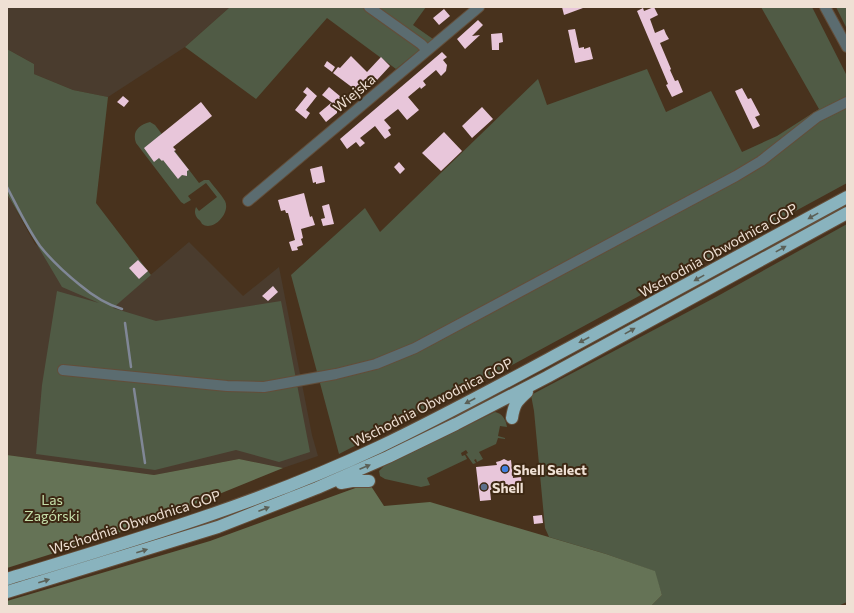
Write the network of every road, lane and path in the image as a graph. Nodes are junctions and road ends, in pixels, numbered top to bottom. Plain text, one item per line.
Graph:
1 (369, 7) edge
2 (479, 7) edge
3 (825, 7) edge
4 (847, 48) edge
5 (427, 50) junction
6 (847, 102) edge
7 (847, 197) edge
8 (248, 201) dead end
9 (847, 213) edge
10 (63, 370) dead end
11 (547, 377) junction
12 (512, 418) dead end
13 (368, 481) dead end
14 (317, 488) junction
15 (7, 579) edge
16 (7, 592) edge

1 - 5 street
2 - 5 street, Wiejska
3 - 4 street
5 - 8 street, Wiejska
6 - 10 street
7 -> 15 highway, Wschodnia Obwodnica GOP
11 -> 9 highway, Wschodnia Obwodnica GOP
11 - 12 highway
14 -> 11 highway, Wschodnia Obwodnica GOP
13 - 14 highway
16 -> 14 highway, Wschodnia Obwodnica GOP

